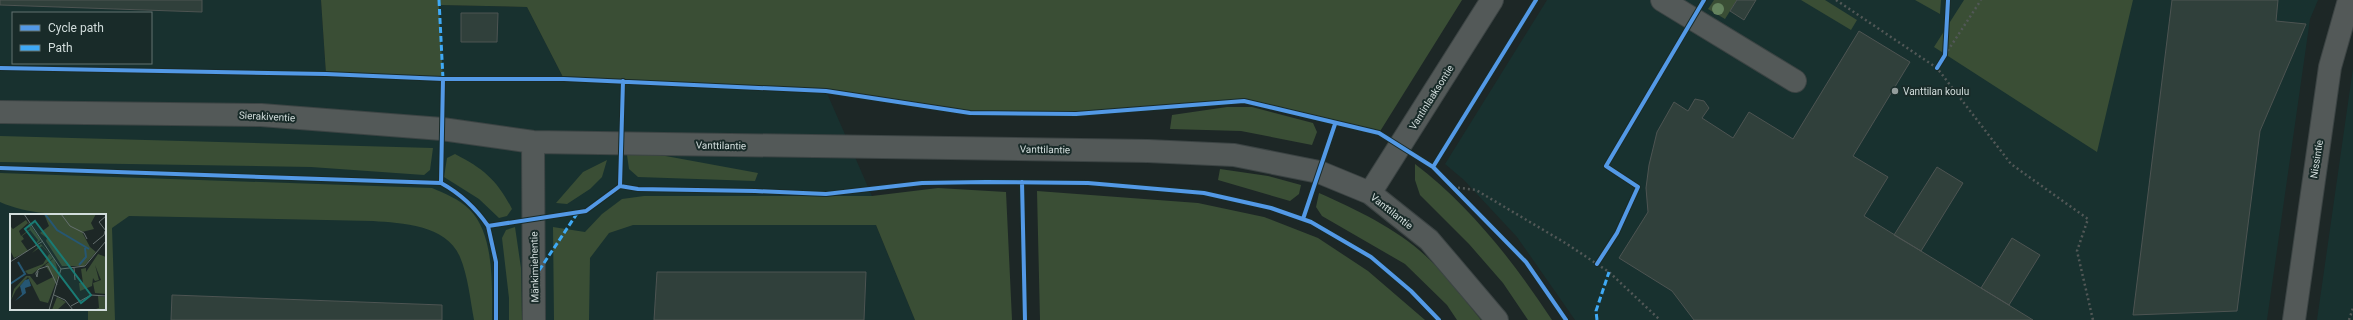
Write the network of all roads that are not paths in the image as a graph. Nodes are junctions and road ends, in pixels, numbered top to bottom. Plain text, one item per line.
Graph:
1 (1492, 0) edge
2 (1662, 0) edge
3 (2349, 0) edge
4 (1795, 82) dead end
5 (0, 112) edge
6 (533, 142) junction
7 (1370, 193) junction
8 (534, 320) edge
9 (1497, 320) edge
10 (2294, 320) edge

1 - 7 street, Vantinlaaksontie
2 - 4 street
3 - 10 street, Nissintie
5 - 6 street, Sierakiventie
6 - 7 street, Vanttilantie
6 - 8 street, Mänkimiehentie
7 - 9 street, Vanttilantie

